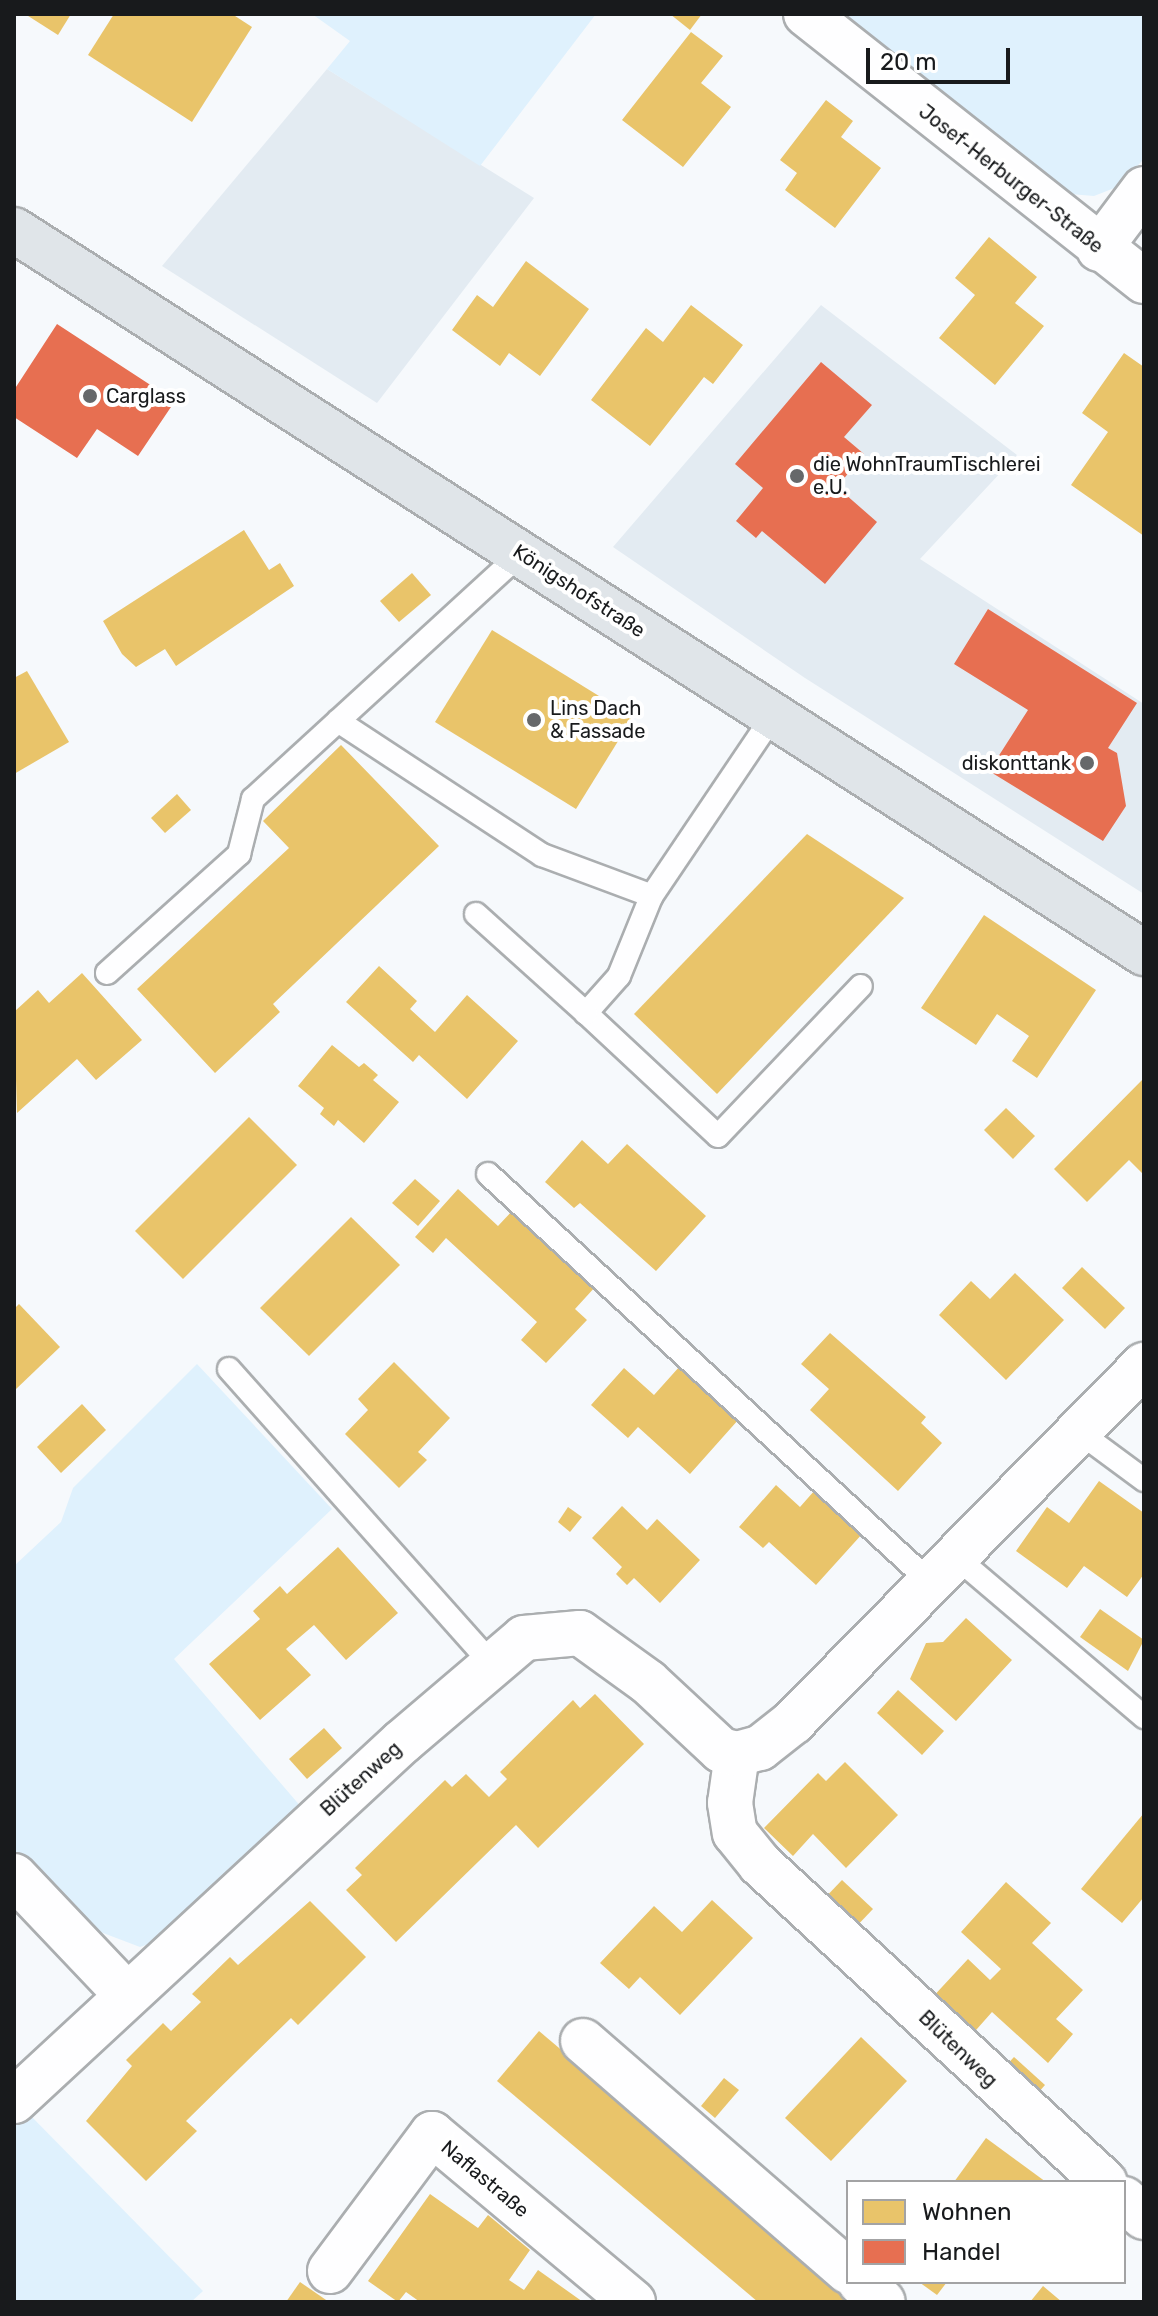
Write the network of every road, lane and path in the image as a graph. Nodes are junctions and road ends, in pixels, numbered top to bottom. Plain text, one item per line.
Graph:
1 (806, 14) edge
2 (1144, 189) edge
3 (14, 230) edge
4 (1099, 249) junction
5 (1144, 281) edge
6 (521, 553) junction
7 (773, 716) junction
8 (338, 721) junction
9 (652, 896) junction
10 (476, 914) dead end
11 (1144, 953) edge
12 (107, 973) dead end
13 (861, 986) dead end
14 (586, 1013) junction
15 (488, 1174) dead end
16 (1144, 1365) edge
17 (229, 1369) dead end
18 (1079, 1432) junction
19 (1144, 1480) edge
20 (943, 1570) junction
21 (490, 1662) junction
22 (1144, 1717) edge
23 (737, 1754) junction
24 (14, 1876) edge
25 (126, 1994) junction
26 (583, 2041) dead end
27 (14, 2101) edge
28 (1103, 2180) edge
29 (1126, 2201) edge
30 (1144, 2217) edge
31 (846, 2269) edge
32 (330, 2271) dead end
33 (862, 2284) edge
34 (633, 2302) edge
35 (883, 2302) edge

1 - 4 street, Josef-Herburger-Straße
2 - 4 street
3 - 6 main road, Königshofstraße
4 - 5 street, Josef-Herburger-Straße
6 - 7 main road, Königshofstraße
6 - 8 lane
7 - 9 lane
7 - 11 main road, Königshofstraße
8 - 9 lane
8 - 12 lane
9 - 14 lane
10 - 14 lane
13 - 14 lane
15 - 20 lane
16 - 18 street
17 - 21 lane
18 - 19 lane
18 - 20 street
20 - 22 lane
20 - 23 street
21 - 23 street, Blütenweg
21 - 25 street, Blütenweg
23 - 28 street, Blütenweg
24 - 25 street
25 - 27 street, Blütenweg
26 - 31 street
29 - 30 street
32 - 34 street, Naflastraße
33 - 35 street

